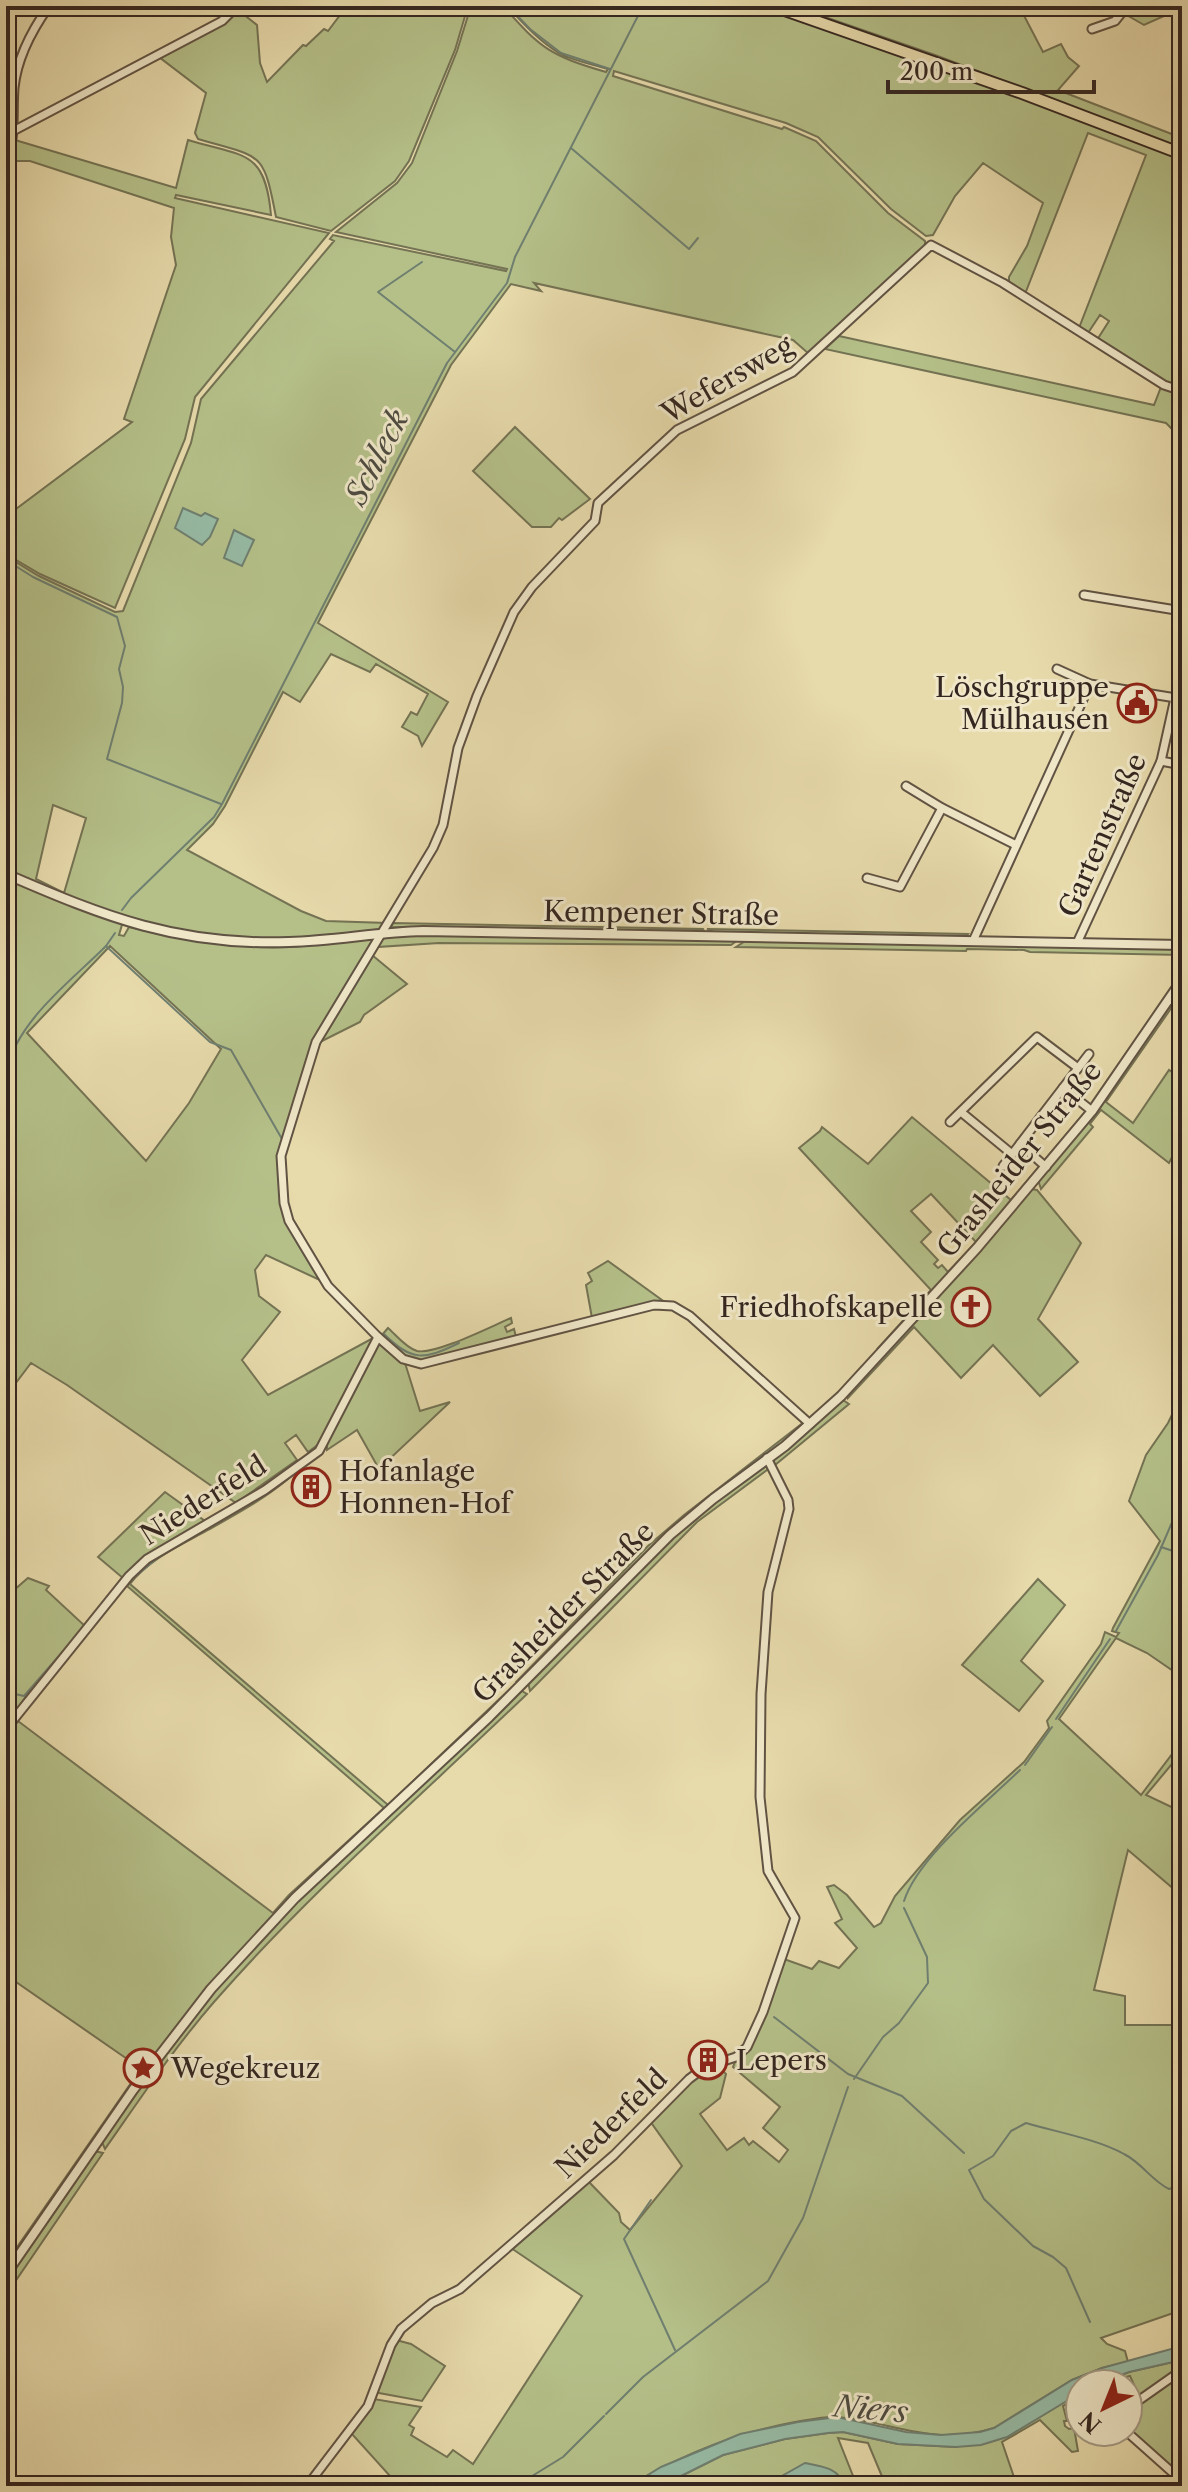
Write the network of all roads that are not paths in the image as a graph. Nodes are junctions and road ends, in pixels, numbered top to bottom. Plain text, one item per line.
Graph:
1 (49, 6) edge
2 (237, 6) edge
3 (773, 6) edge
4 (1127, 6) edge
5 (1092, 29) dead end
6 (9, 115) edge
7 (15, 130) junction
8 (1182, 154) edge
9 (6, 163) edge
10 (1182, 391) edge
11 (1084, 595) dead end
12 (1182, 611) edge
13 (1057, 669) dead end
14 (1090, 684) junction
15 (1179, 698) edge
16 (1161, 761) junction
17 (1182, 765) edge
18 (906, 786) dead end
19 (942, 808) junction
20 (1016, 845) junction
21 (6, 874) edge
22 (867, 878) dead end
23 (385, 931) junction
24 (973, 941) junction
25 (1077, 943) junction
26 (1182, 945) edge
27 (1182, 980) edge
28 (1170, 999) junction
29 (1182, 1008) edge
30 (1089, 1054) dead end
31 (1078, 1068) junction
32 (1063, 1088) junction
33 (1092, 1111) junction
34 (961, 1112) junction
35 (950, 1122) dead end
36 (1020, 1144) junction
37 (1012, 1154) junction
38 (1003, 1166) dead end
39 (1046, 1167) junction
40 (378, 1337) junction
41 (810, 1424) junction
42 (767, 1458) junction
43 (6, 1729) edge
44 (6, 2274) edge
45 (1182, 2370) edge
46 (1144, 2397) edge
47 (1144, 2447) edge
48 (1182, 2481) edge
49 (307, 2486) edge

1 - 6 street
2 - 7 street
3 - 8 main road
4 - 5 street
6 - 7 street
7 - 9 street
10 - 23 street, Wefersweg
11 - 12 street
13 - 14 street
14 - 15 street
14 - 20 street
15 - 16 street, Gartenstraße
16 - 17 street
16 - 25 street, Gartenstraße
18 - 19 street
19 - 20 street
19 - 22 street
20 - 24 street
21 - 23 street, Kempener Straße
23 - 24 street, Kempener Straße
23 - 40 street
24 - 25 street, Kempener Straße
25 - 26 street, Kempener Straße
27 - 28 street, Grasheider Straße
28 - 29 street
28 - 33 street, Grasheider Straße
30 - 31 street
31 - 32 street
31 - 34 street
32 - 33 street
32 - 36 street
33 - 39 street, Grasheider Straße
34 - 35 street
34 - 37 street
36 - 37 street
36 - 39 street
37 - 38 street
39 - 41 street, Grasheider Straße
40 - 41 street
40 - 43 street, Niederfeld
41 - 42 street, Grasheider Straße
42 - 44 street, Grasheider Straße
42 - 49 street, Niederfeld
45 - 46 street
47 - 48 street

